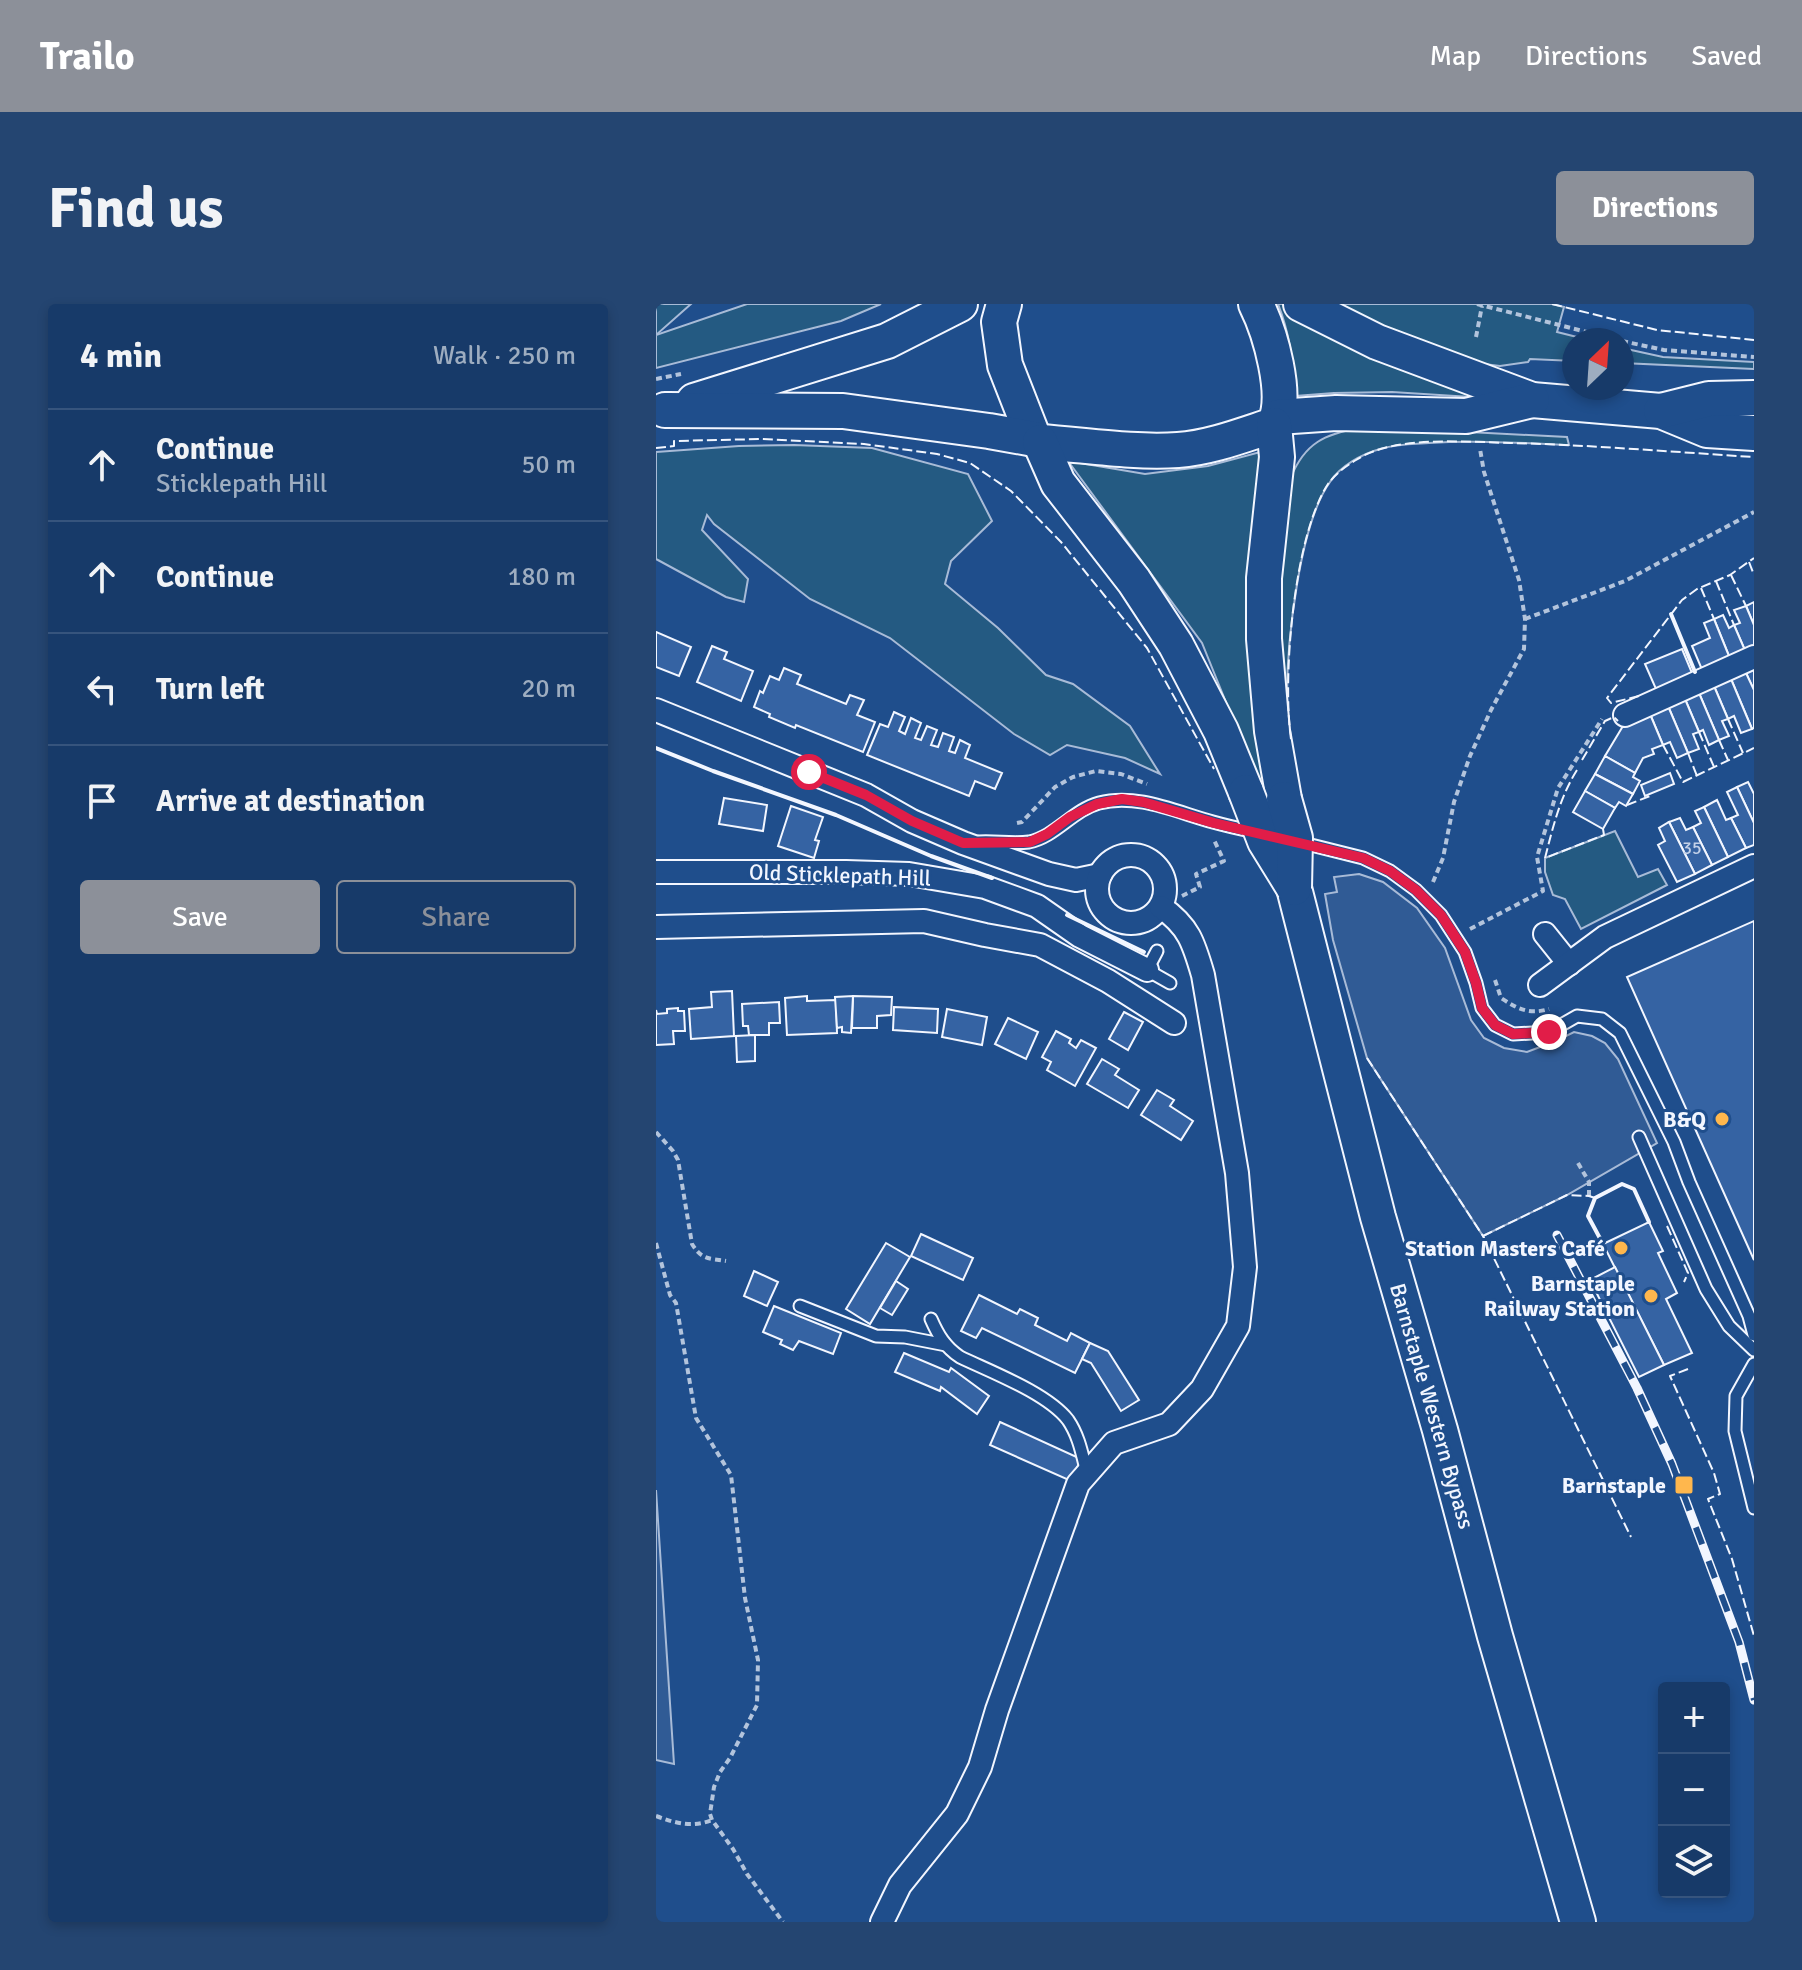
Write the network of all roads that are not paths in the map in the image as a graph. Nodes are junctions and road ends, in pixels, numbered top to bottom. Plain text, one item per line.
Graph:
1 (960, 304) edge
2 (1004, 304) edge
3 (1256, 304) edge
4 (1301, 304) edge
5 (1754, 398) edge
6 (1532, 400) junction
7 (661, 411) edge
8 (1661, 411) junction
9 (1276, 421) junction
10 (1754, 433) edge
11 (1037, 440) junction
12 (1754, 657) edge
13 (656, 710) edge
14 (1625, 715) road end
15 (963, 843) junction
16 (1754, 866) edge
17 (656, 872) edge
18 (1100, 875) junction
19 (1294, 888) junction
20 (1168, 911) junction
21 (656, 927) edge
22 (1545, 934) dead end
23 (1152, 960) joint
24 (1569, 964) junction
25 (1170, 983) dead end
26 (1540, 985) dead end
27 (1174, 1023) dead end
28 (1639, 1137) dead end
29 (800, 1306) dead end
30 (931, 1319) dead end
31 (1754, 1335) edge
32 (946, 1345) junction
33 (1754, 1350) edge
34 (1754, 1364) edge
35 (1087, 1474) junction
36 (1754, 1508) edge
37 (882, 1922) edge
38 (1578, 1922) edge

1 - 7 main road
2 - 11 main road, Barnstaple Western Bypass
3 - 9 main road, Barnstaple Western Bypass
4 - 6 main road
5 - 8 main road
6 - 8 main road
6 - 9 main road
7 - 11 main road
8 - 10 main road
9 - 11 main road
9 - 19 main road, Barnstaple Western Bypass, bridge
11 - 19 main road, Barnstaple Western Bypass, bridge
12 - 14 street
13 - 15 street
15 - 18 street
15 - 31 lane
16 - 24 street
17 - 23 street, Old Sticklepath Hill
18 - 20 street
18 - 20 street
19 - 38 main road, Barnstaple Western Bypass
20 - 35 street
21 - 27 street
22 - 24 street
23 - 25 lane, Old Sticklepath Hill
24 - 26 street
28 - 33 lane
29 - 32 lane
30 - 32 lane
32 - 35 lane
34 - 36 lane
35 - 37 street

